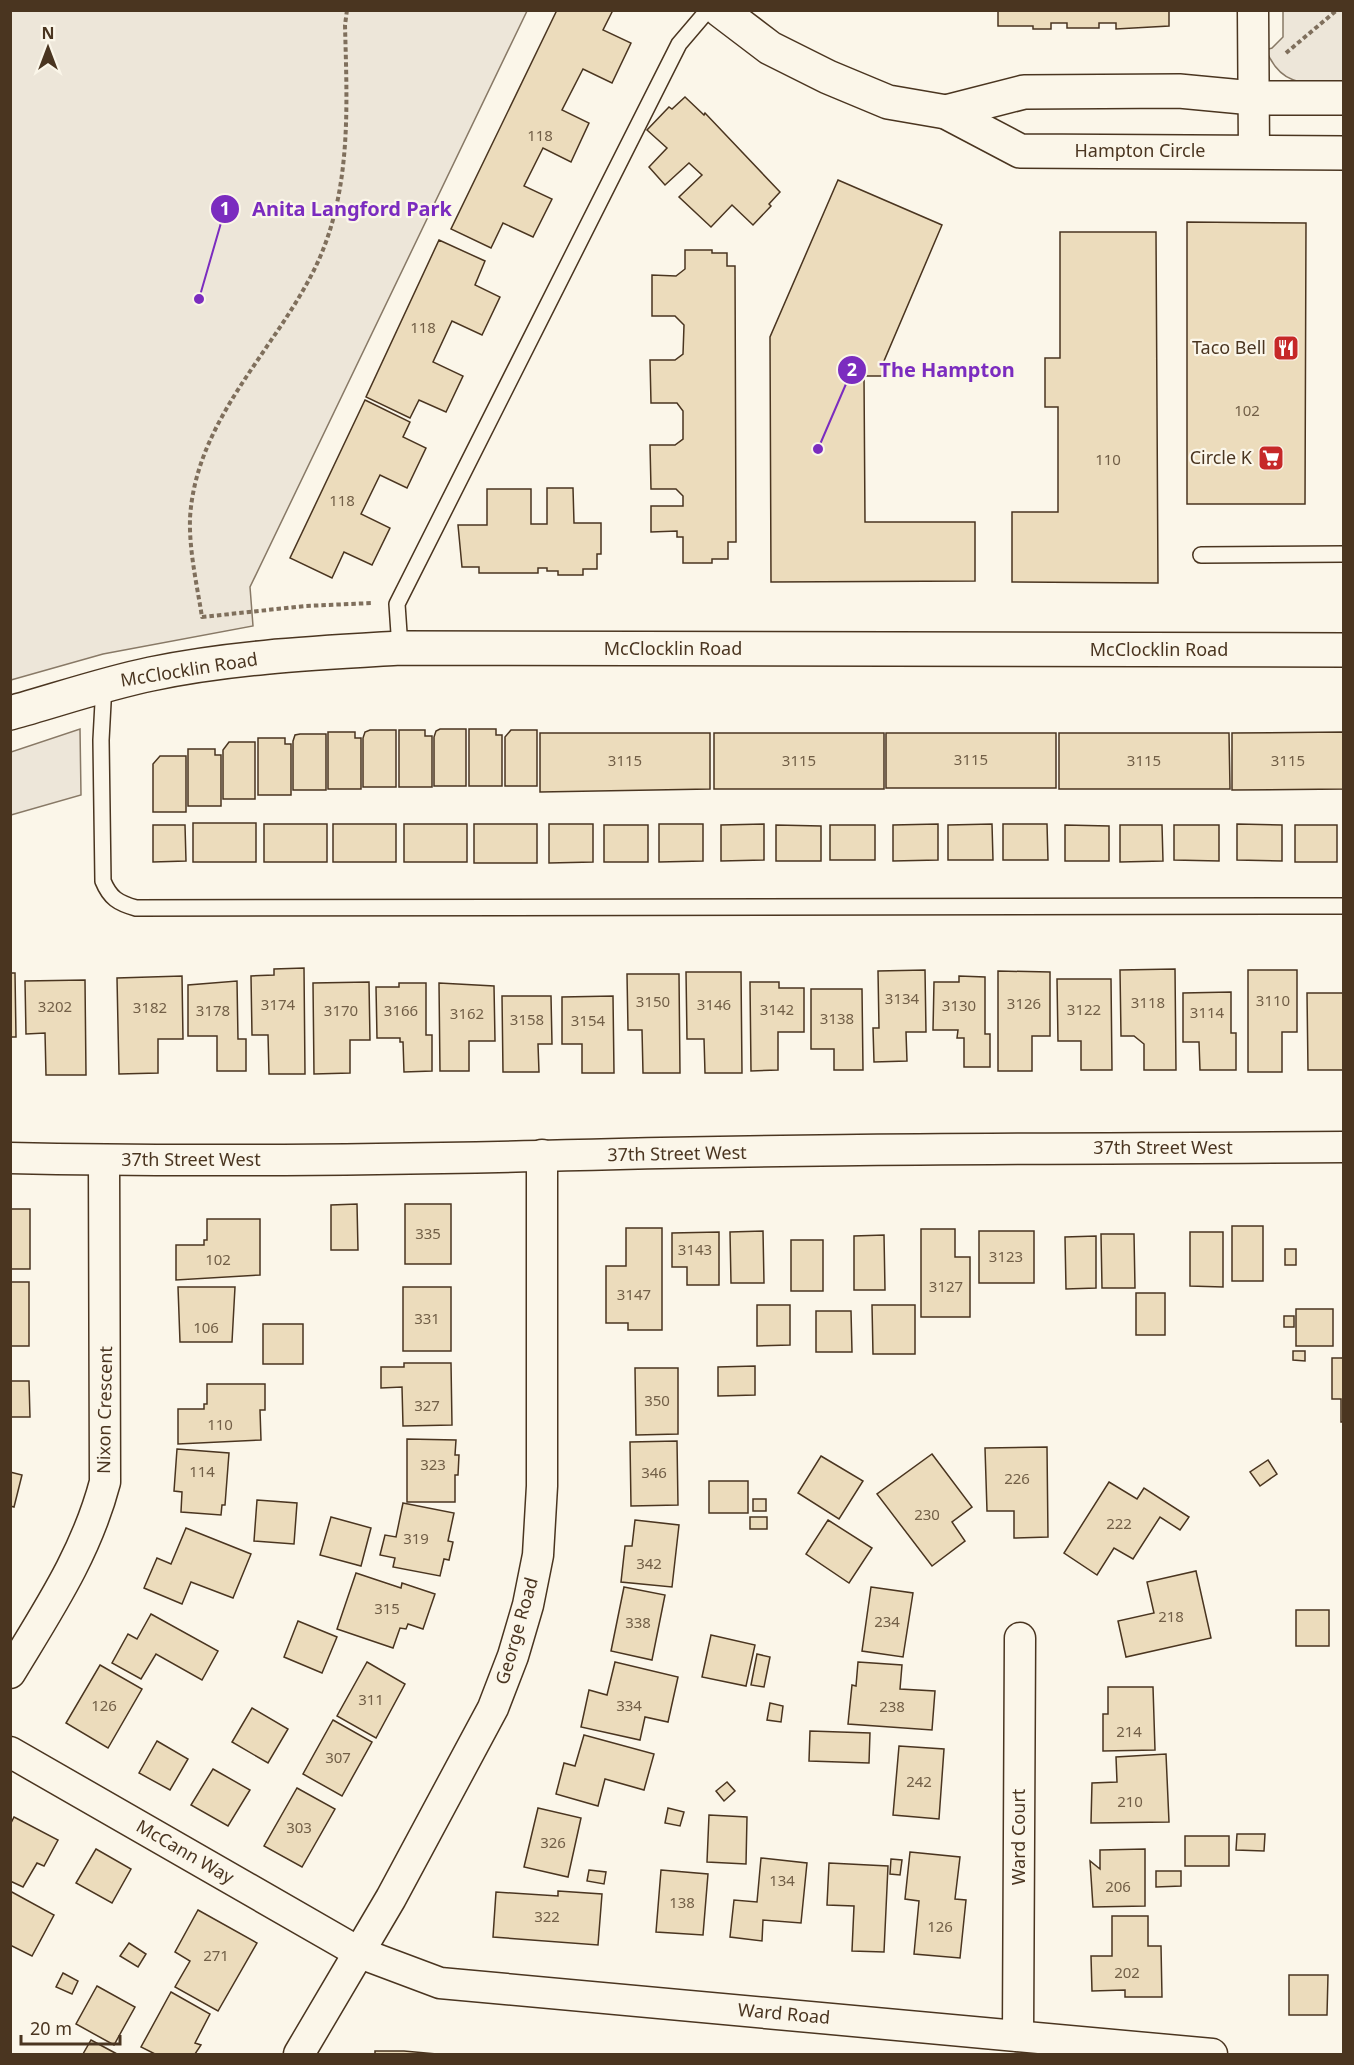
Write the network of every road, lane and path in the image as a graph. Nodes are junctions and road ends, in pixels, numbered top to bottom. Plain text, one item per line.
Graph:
1 (347, 10) edge
2 (708, 10) edge
3 (720, 10) edge
4 (1253, 10) edge
5 (1337, 10) edge
6 (1279, 59) dead end
7 (1253, 98) junction
8 (1344, 98) edge
9 (946, 112) junction
10 (1254, 152) junction
11 (1344, 153) edge
12 (1344, 554) edge
13 (1201, 555) dead end
14 (397, 604) junction
15 (400, 648) junction
16 (1344, 650) edge
17 (104, 684) junction
18 (10, 713) edge
19 (1344, 906) edge
20 (1344, 1147) edge
21 (542, 1155) junction
22 (10, 1158) edge
23 (104, 1160) junction
24 (1020, 1638) dead end
25 (10, 1673) edge
26 (10, 1752) edge
27 (360, 1953) junction
28 (1018, 2037) junction
29 (299, 2055) edge
30 (1212, 2055) edge

1 - 14 path
2 - 14 lane
3 - 9 street, Hampton Circle
4 - 7 street
5 - 6 path
7 - 8 street, Hampton Circle
7 - 9 street, Hampton Circle
7 - 10 street
9 - 10 street, Hampton Circle
10 - 11 street, Hampton Circle
12 - 13 lane
14 - 15 lane
15 - 16 street, McClocklin Road
15 - 17 street, McClocklin Road
17 - 18 street, McClocklin Road
17 - 19 lane
20 - 21 street, 37th Street West
21 - 23 street, 37th Street West
21 - 27 street, George Road
22 - 23 street, 37th Street West
23 - 25 street, Nixon Crescent
24 - 28 street, Ward Court
26 - 27 street, McCann Way
27 - 28 street, Ward Road
27 - 29 street, George Road
28 - 30 street, Ward Road

